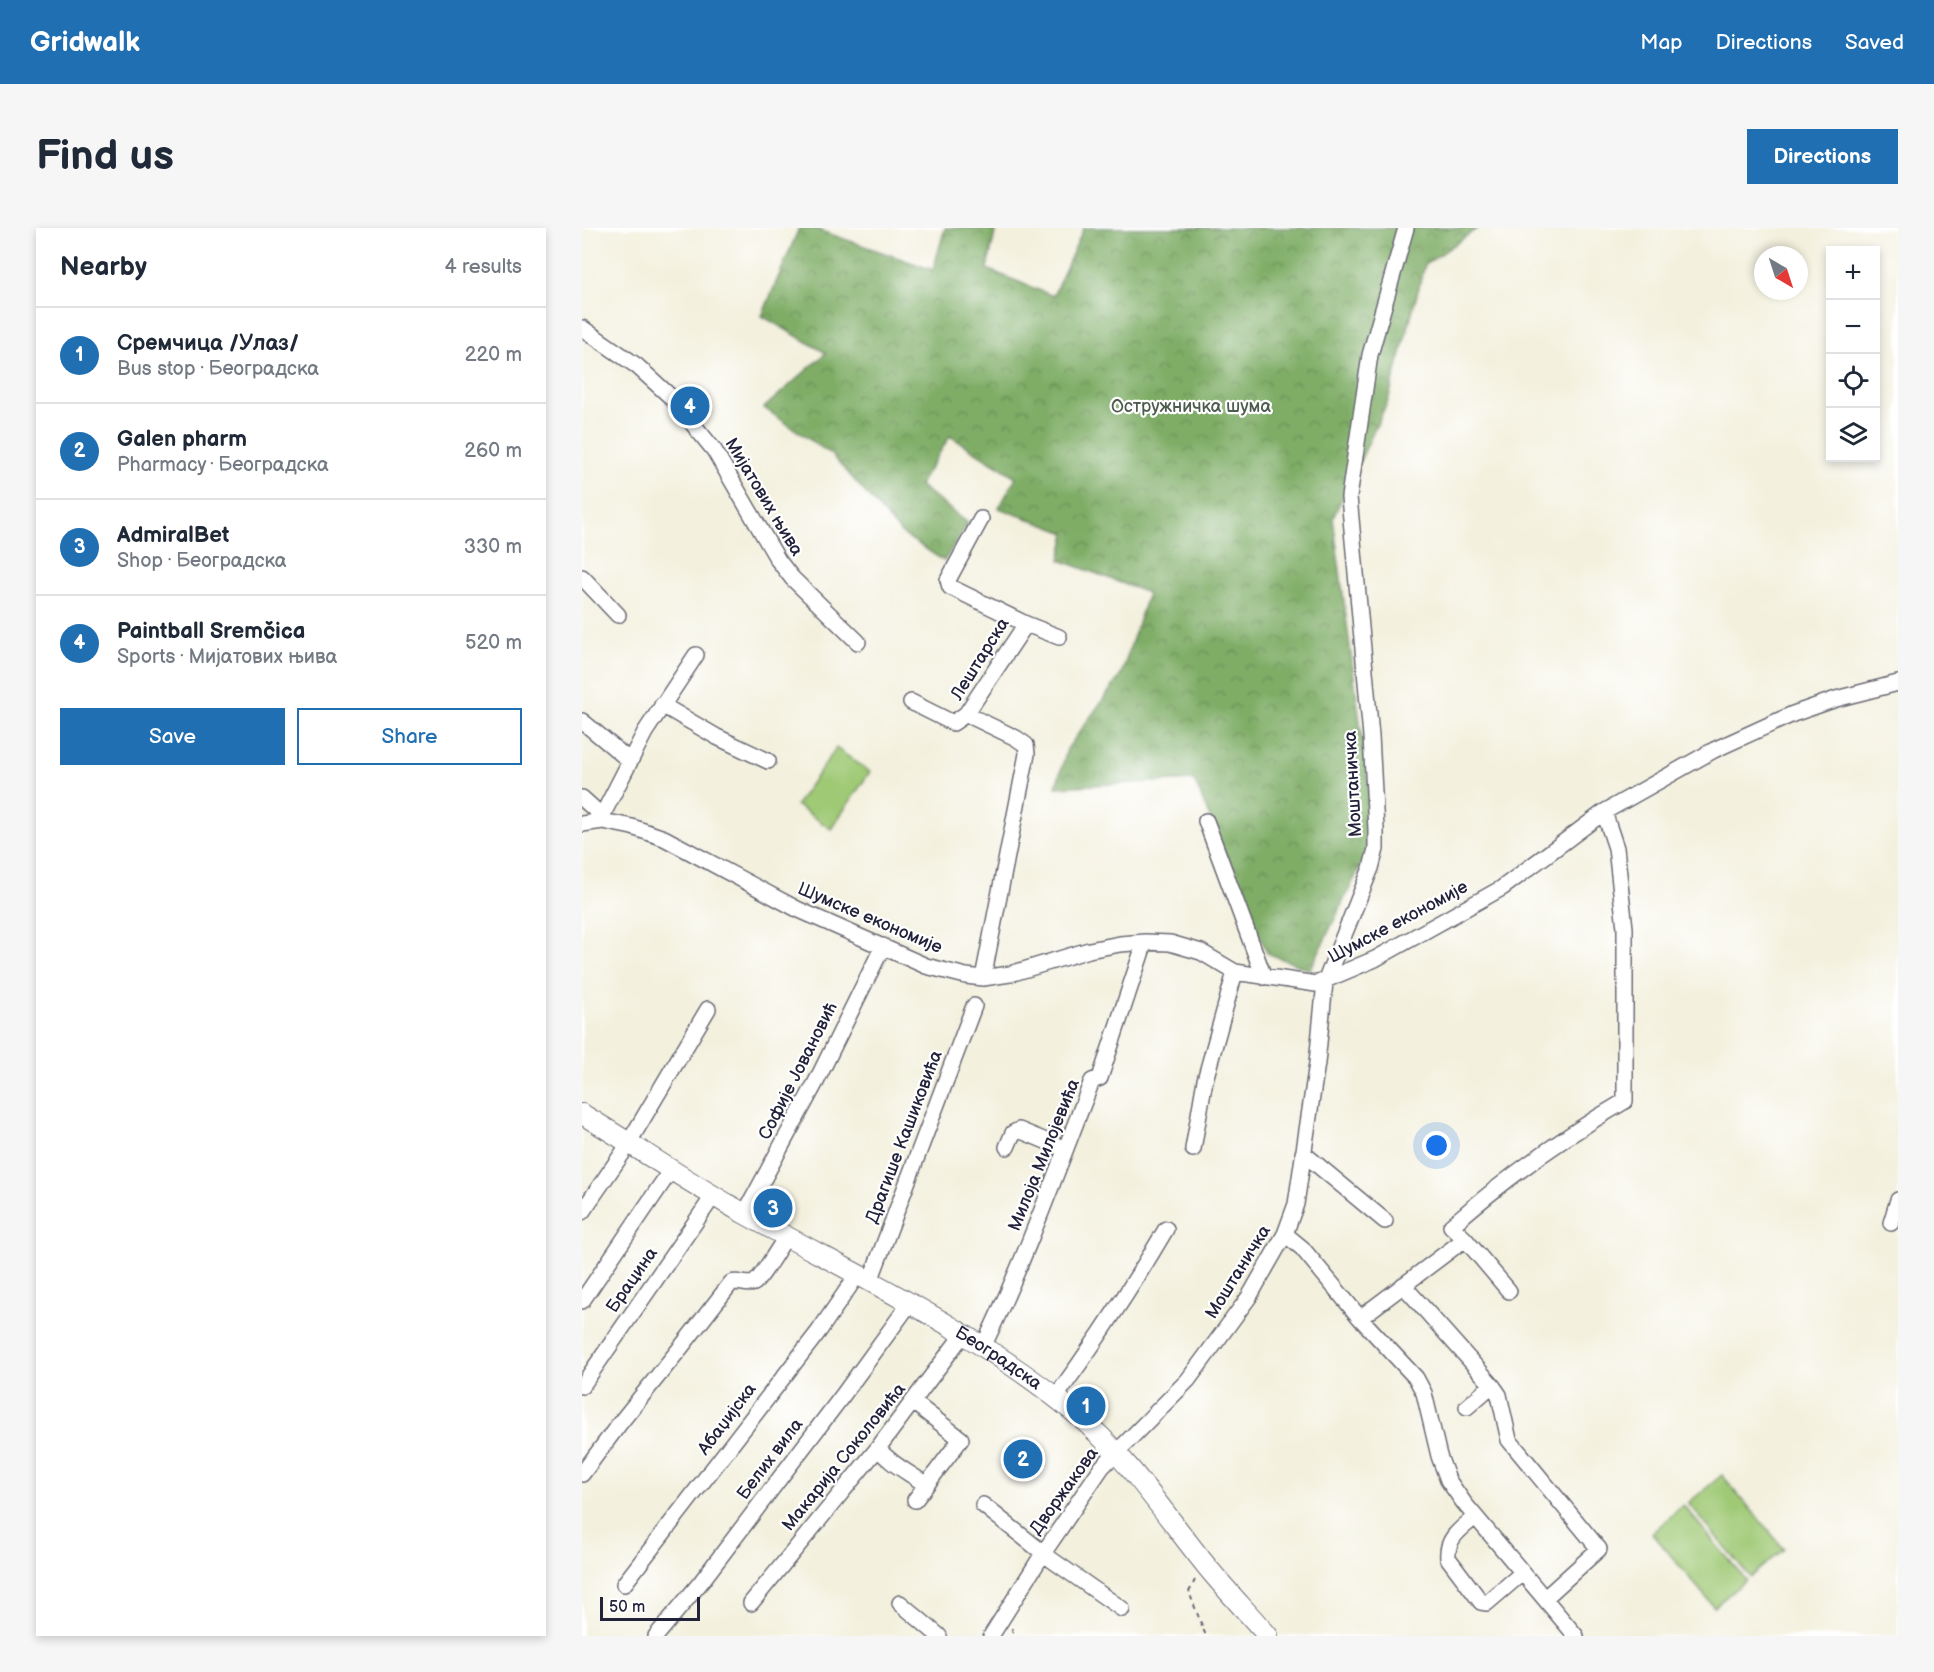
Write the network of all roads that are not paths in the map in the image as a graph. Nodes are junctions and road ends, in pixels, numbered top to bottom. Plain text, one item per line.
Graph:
1 (1406, 228) edge
2 (582, 328) edge
3 (981, 519) dead end
4 (582, 577) edge
5 (618, 615) dead end
6 (1026, 624) junction
7 (1059, 637) dead end
8 (858, 642) dead end
9 (696, 655) dead end
10 (1898, 683) edge
11 (912, 702) dead end
12 (662, 705) junction
13 (966, 714) junction
14 (582, 721) edge
15 (630, 761) junction
16 (768, 761) dead end
17 (582, 798) edge
18 (1604, 812) junction
19 (603, 818) junction
20 (1206, 821) dead end
21 (582, 824) edge
22 (1145, 942) junction
23 (883, 946) junction
24 (1235, 972) junction
25 (1264, 977) junction
26 (982, 978) junction
27 (1325, 982) junction
28 (974, 1006) dead end
29 (708, 1009) dead end
30 (582, 1114) edge
31 (629, 1143) junction
32 (1007, 1147) dead end
33 (1065, 1149) junction
34 (1193, 1149) dead end
35 (1304, 1154) junction
36 (671, 1170) junction
37 (714, 1195) junction
38 (1898, 1200) edge
39 (582, 1212) edge
40 (745, 1213) junction
41 (1384, 1221) dead end
42 (1891, 1223) dead end
43 (1166, 1229) dead end
44 (1285, 1234) junction
45 (787, 1236) junction
46 (1465, 1239) junction
47 (864, 1278) junction
48 (1403, 1285) junction
49 (1509, 1292) dead end
50 (582, 1301) edge
51 (910, 1303) junction
52 (1360, 1318) junction
53 (964, 1333) junction
54 (984, 1347) junction
55 (1492, 1384) junction
56 (582, 1386) edge
57 (1055, 1398) junction
58 (913, 1402) junction
59 (1467, 1407) dead end
60 (878, 1448) junction
61 (1117, 1453) junction
62 (582, 1474) edge
63 (926, 1485) junction
64 (915, 1500) dead end
65 (983, 1505) dead end
66 (1475, 1517) junction
67 (1044, 1552) junction
68 (1522, 1573) junction
69 (624, 1584) dead end
70 (1545, 1598) junction
71 (751, 1603) dead end
72 (900, 1603) dead end
73 (1122, 1609) dead end
74 (656, 1636) edge
75 (939, 1636) edge
76 (991, 1636) edge
77 (1268, 1636) edge
78 (1576, 1636) edge

1 - 27 street, Моштаничка
2 - 8 street, Мијатових њива
3 - 6 street, Лештарска
4 - 5 street
6 - 7 street
6 - 13 street, Лештарска
9 - 12 street
10 - 18 street, Шумске економије
11 - 13 street
12 - 15 street
12 - 16 street
13 - 26 street, Лештарска
14 - 15 street
15 - 19 street
17 - 19 street
18 - 27 street, Шумске економије
18 - 46 street
19 - 21 street, Шумске економије
19 - 23 street, Шумске економије
20 - 25 street
22 - 24 street, Шумске економије
22 - 26 street, Шумске економије
22 - 33 street, Милоја Милојевића
23 - 26 street, Шумске економије
23 - 40 street, Софије Јовановић
24 - 25 street, Шумске економије
24 - 34 street
25 - 27 street, Шумске економије
27 - 35 street, Моштаничка
28 - 47 street, Драгише Кашиковића
29 - 31 street
30 - 31 main road, Београдска
31 - 36 main road, Београдска
31 - 39 street
32 - 33 street
33 - 54 street, Милоја Милојевића
35 - 41 street
35 - 44 street, Моштаничка
36 - 37 main road, Београдска
36 - 50 street
37 - 40 main road, Београдска
37 - 56 street, Брацина
38 - 42 street
40 - 45 main road, Београдска
43 - 57 street
44 - 52 street
44 - 61 street, Моштаничка
45 - 47 main road, Београдска
45 - 62 street
46 - 48 street
46 - 49 street
47 - 51 main road, Београдска
47 - 69 street, Абаџијска
48 - 52 street
48 - 55 street
51 - 53 main road, Београдска
51 - 74 street, Белих вила
52 - 66 street
53 - 54 main road, Београдска
53 - 58 street, Макарија Соколовића
54 - 57 main road, Београдска
55 - 59 street
55 - 70 street
57 - 61 main road, Београдска
58 - 60 street, Макарија Соколовића
58 - 63 street
60 - 63 street
60 - 71 street, Макарија Соколовића
61 - 67 street, Дворжакова
61 - 77 main road, Београдска
63 - 64 street
65 - 67 street
66 - 68 street
66 - 68 street
67 - 73 street, Дворжакова
67 - 76 street, Дворжакова
68 - 70 street
70 - 78 street
72 - 75 street

